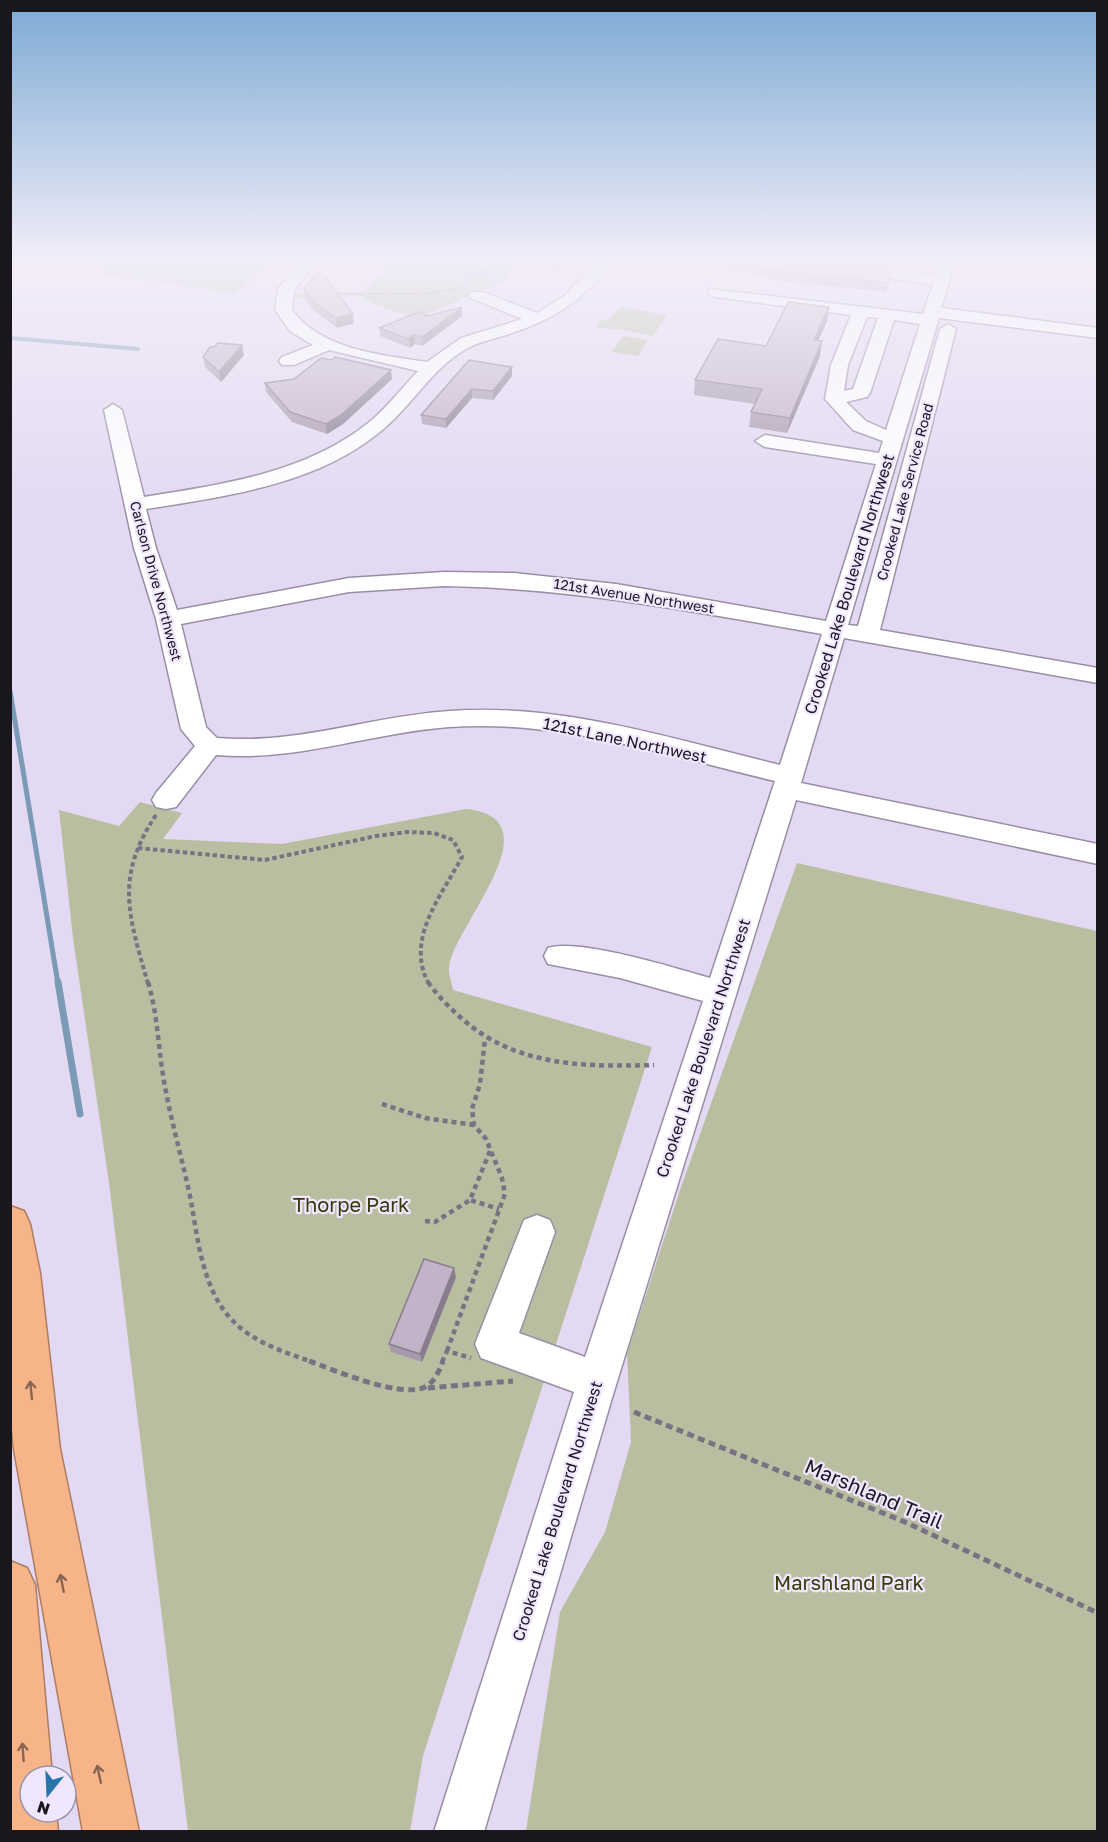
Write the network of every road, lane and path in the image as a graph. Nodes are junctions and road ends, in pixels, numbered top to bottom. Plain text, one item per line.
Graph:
1 (317, 349) edge
2 (340, 349) edge
3 (455, 349) edge
4 (845, 349) edge
5 (876, 349) edge
6 (926, 349) edge
7 (930, 349) edge
8 (288, 361) dead end
9 (431, 368) junction
10 (834, 399) junction
11 (113, 410) dead end
12 (765, 441) dead end
13 (891, 448) junction
14 (135, 505) junction
15 (168, 619) junction
16 (835, 629) junction
17 (867, 635) junction
18 (1098, 676) edge
19 (209, 746) junction
20 (788, 782) junction
21 (166, 800) joint
22 (138, 848) junction
23 (1098, 854) edge
24 (559, 956) dead end
25 (721, 993) junction
26 (485, 1039) junction
27 (654, 1065) dead end
28 (382, 1104) dead end
29 (474, 1125) junction
30 (490, 1151) junction
31 (471, 1200) junction
32 (499, 1209) junction
33 (425, 1221) dead end
34 (10, 1224) edge
35 (537, 1232) dead end
36 (447, 1351) junction
37 (477, 1360) dead end
38 (519, 1380) dead end
39 (597, 1381) junction
40 (427, 1388) junction
41 (634, 1412) dead end
42 (10, 1585) edge
43 (1098, 1613) edge
44 (30, 1832) edge
45 (111, 1832) edge
46 (459, 1832) edge

1 - 8 street
2 - 9 street
3 - 9 street
4 - 10 street
5 - 10 street
6 - 13 street, Crooked Lake Boulevard Northwest
7 - 17 street, Crooked Lake Service Road
9 - 14 street
10 - 13 street
11 - 14 street, Carlson Drive Northwest
12 - 13 street
13 - 16 street, Crooked Lake Boulevard Northwest
14 - 15 street, Carlson Drive Northwest
15 - 16 street, 121st Avenue Northwest
15 - 19 street, Carlson Drive Northwest
16 - 17 street, 121st Avenue Northwest
16 - 20 street, Crooked Lake Boulevard Northwest
17 - 18 street, 121st Avenue Northwest
19 - 20 street, 121st Lane Northwest
19 - 21 street
20 - 23 street, 121st Lane Northwest
20 - 25 street, Crooked Lake Boulevard Northwest
21 - 22 path
22 - 26 path
22 - 40 path
24 - 25 street
25 - 39 street, Crooked Lake Boulevard Northwest
26 - 27 path
26 - 29 path
28 - 29 path
29 - 30 path
30 - 31 path
30 - 32 path
31 - 32 path
31 - 33 path
32 - 36 path
45 -> 34 highway
35 - 39 street
36 - 37 path
36 - 40 path
38 - 40 path
39 - 46 street, Crooked Lake Boulevard Northwest
41 - 43 path, Marshland Trail
44 -> 42 highway

